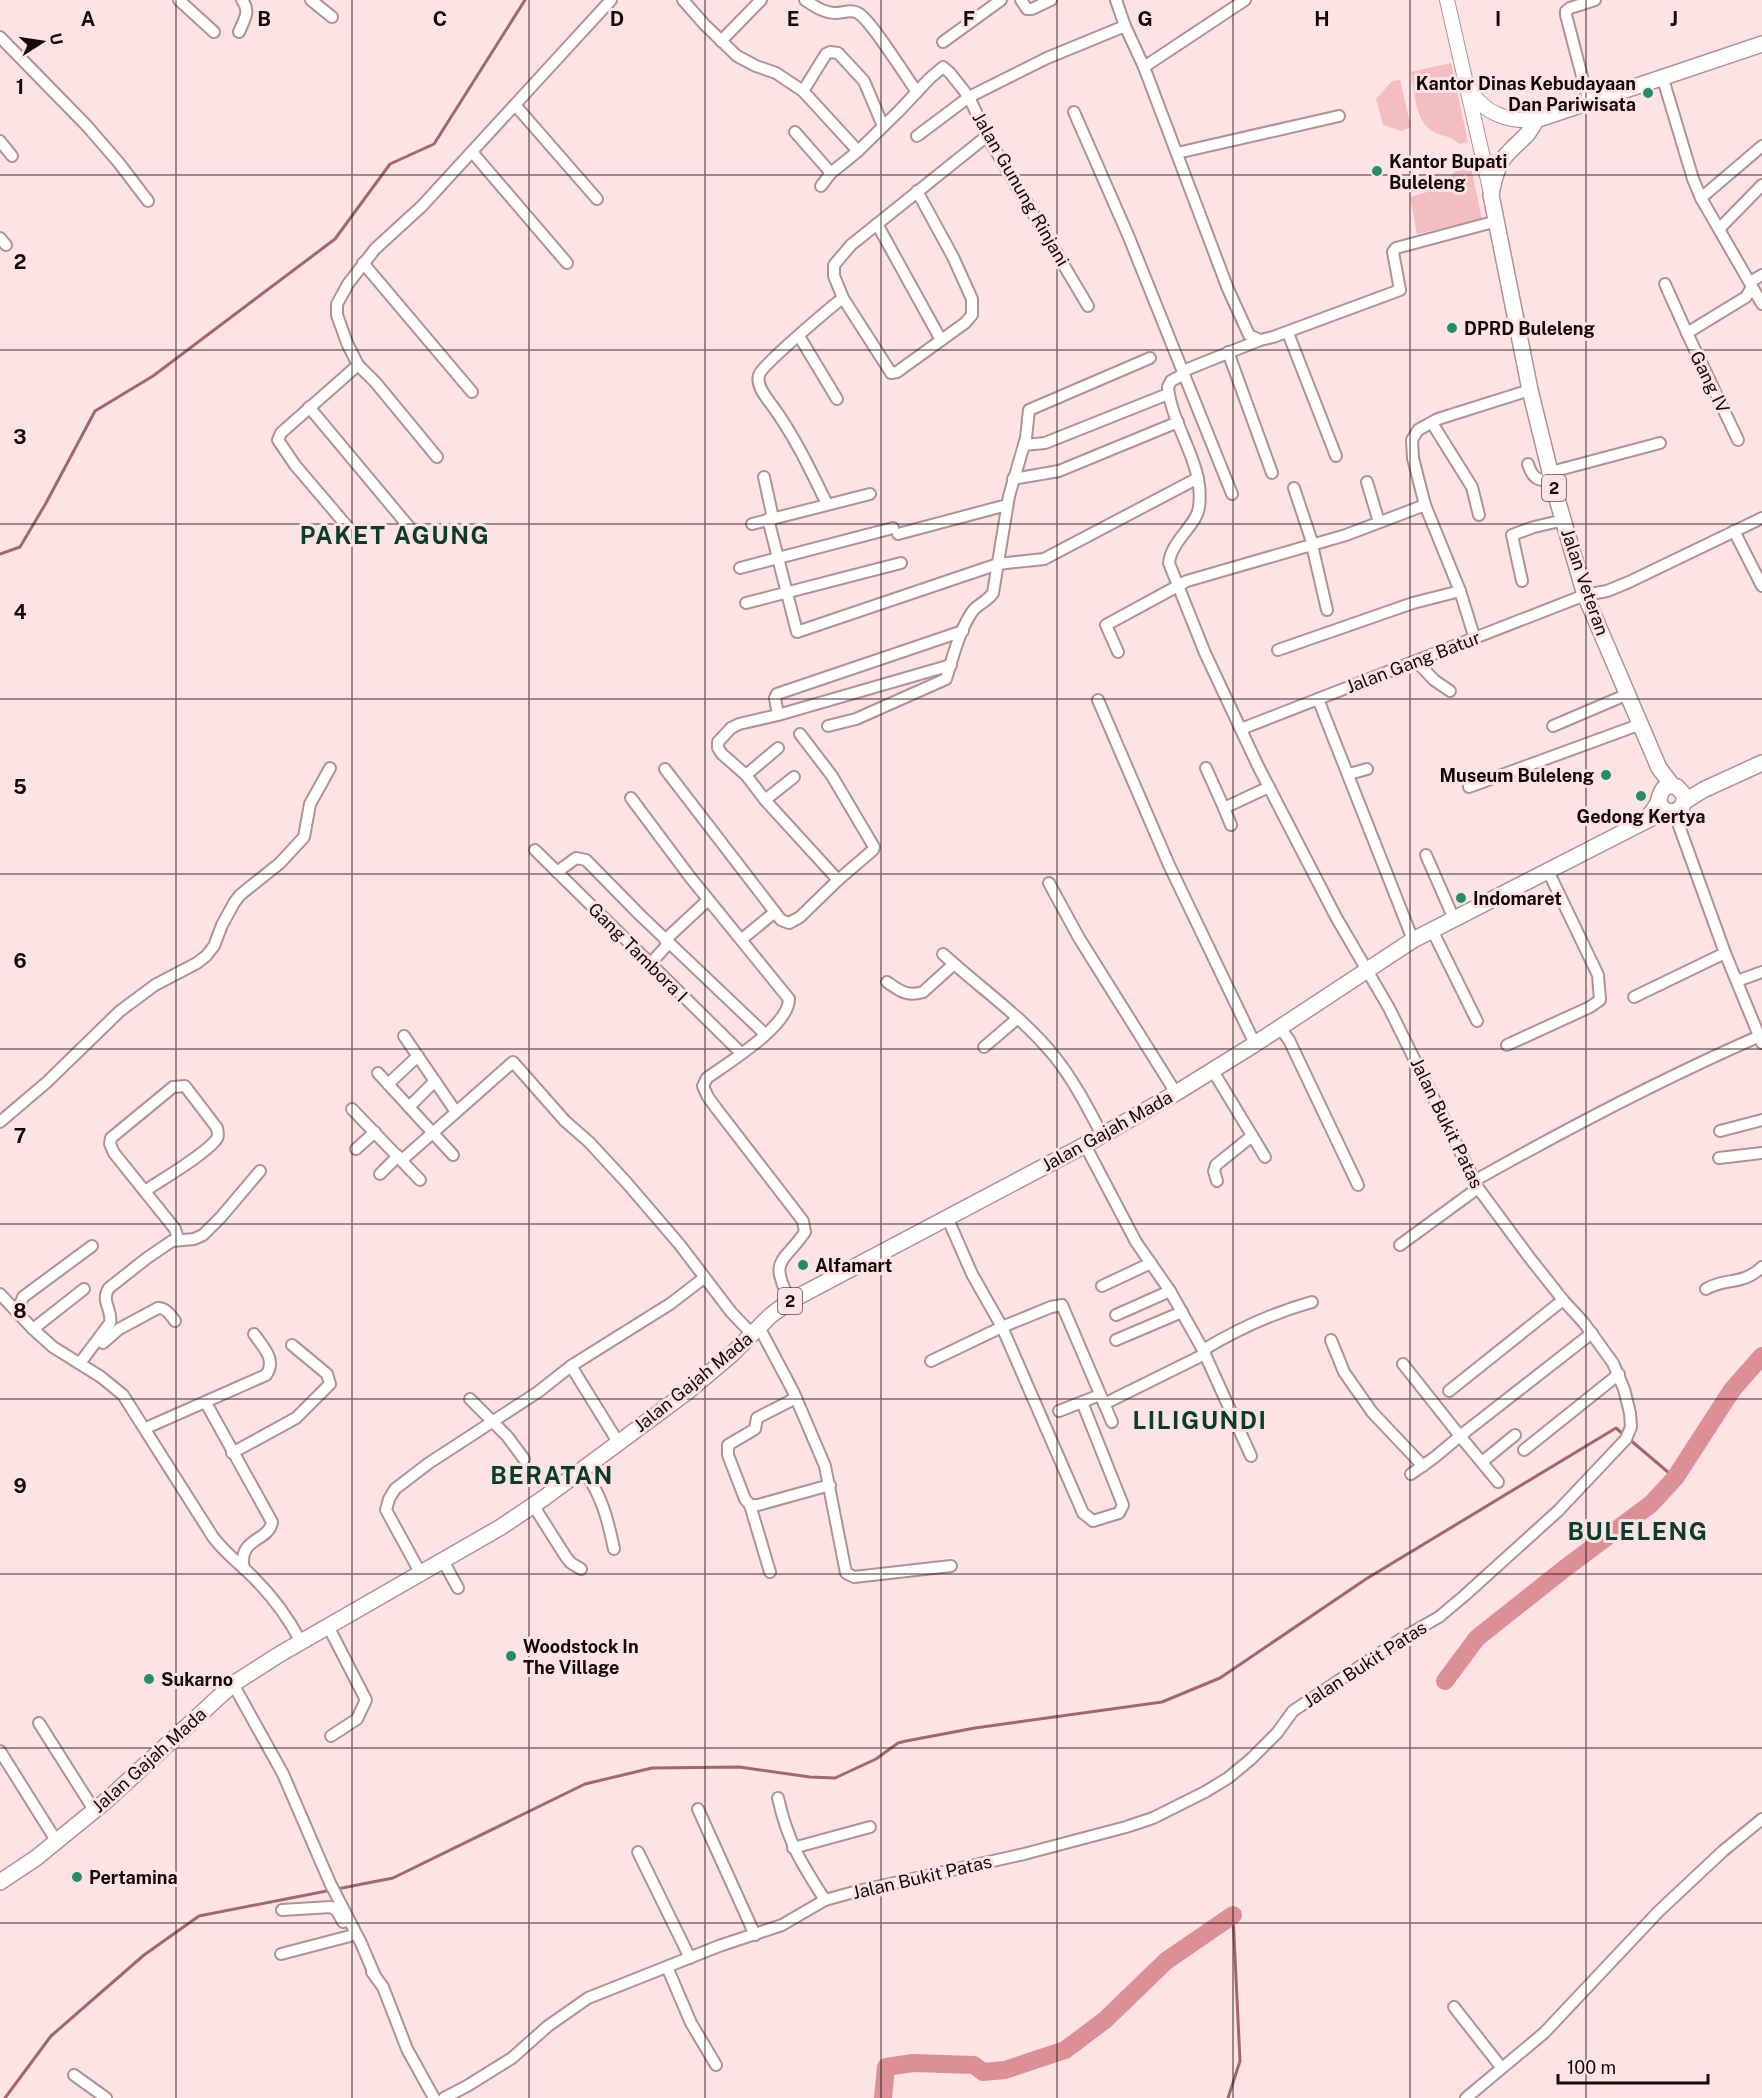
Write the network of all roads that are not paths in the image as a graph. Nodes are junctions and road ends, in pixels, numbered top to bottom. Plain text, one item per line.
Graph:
1 (179, 0) edge
2 (242, 0) edge
3 (311, 0) edge
4 (611, 0) edge
5 (683, 0) edge
6 (761, 0) edge
7 (806, 0) edge
8 (1001, 0) edge
9 (1021, 0) edge
10 (1052, 0) edge
11 (1116, 0) edge
12 (1245, 0) edge
13 (1447, 0) edge
14 (1595, 0) edge
15 (332, 17) dead end
16 (1125, 26) junction
17 (214, 32) dead end
18 (239, 32) dead end
19 (0, 37) edge
20 (721, 41) junction
21 (943, 42) dead end
22 (1762, 44) edge
23 (1144, 67) junction
24 (1663, 79) junction
25 (1465, 80) junction
26 (803, 91) junction
27 (917, 92) junction
28 (969, 97) junction
29 (1589, 103) junction
30 (515, 105) junction
31 (1074, 111) dead end
32 (1339, 116) dead end
33 (1536, 120) junction
34 (884, 126) junction
35 (795, 132) dead end
36 (917, 136) dead end
37 (987, 136) junction
38 (0, 141) edge
39 (1762, 146) edge
40 (858, 150) junction
41 (472, 152) junction
42 (1177, 153) junction
43 (12, 156) dead end
44 (831, 173) junction
45 (1762, 185) edge
46 (821, 186) dead end
47 (917, 191) junction
48 (1491, 195) junction
49 (1701, 198) junction
50 (597, 199) dead end
51 (148, 201) dead end
52 (1497, 221) junction
53 (877, 224) junction
54 (1719, 229) junction
55 (363, 263) junction
56 (567, 263) dead end
57 (1762, 275) edge
58 (1665, 284) dead end
59 (1751, 284) junction
60 (843, 298) junction
61 (1762, 304) edge
62 (1088, 306) dead end
63 (1288, 333) junction
64 (1687, 333) junction
65 (799, 336) junction
66 (941, 340) junction
67 (1260, 340) junction
68 (1228, 352) junction
69 (1150, 358) dead end
70 (358, 365) junction
71 (1183, 372) junction
72 (1530, 390) junction
73 (472, 392) dead end
74 (1168, 394) junction
75 (837, 399) dead end
76 (309, 407) junction
77 (1178, 422) junction
78 (1432, 423) junction
79 (1738, 440) dead end
80 (1660, 443) dead end
81 (1024, 446) junction
82 (1336, 456) dead end
83 (436, 457) dead end
84 (1528, 464) dead end
85 (1272, 473) dead end
86 (1551, 476) junction
87 (764, 477) dead end
88 (1198, 478) junction
89 (1013, 479) junction
90 (1367, 482) dead end
91 (1294, 488) dead end
92 (870, 494) dead end
93 (1232, 494) dead end
94 (827, 504) junction
95 (1007, 505) junction
96 (1425, 505) junction
97 (1479, 515) dead end
98 (771, 518) junction
99 (1762, 518) edge
100 (1564, 520) junction
101 (1379, 522) junction
102 (752, 524) dead end
103 (410, 528) dead end
104 (1734, 531) junction
105 (357, 538) dead end
106 (1312, 545) junction
107 (778, 558) junction
108 (901, 563) dead end
109 (998, 564) junction
110 (740, 568) dead end
111 (1522, 581) dead end
112 (1177, 586) junction
113 (1762, 586) edge
114 (1460, 591) junction
115 (787, 592) junction
116 (1586, 595) junction
117 (746, 603) dead end
118 (1328, 610) dead end
119 (963, 631) junction
120 (1475, 639) junction
121 (1278, 650) dead end
122 (1118, 652) dead end
123 (1417, 662) junction
124 (951, 665) junction
125 (1450, 692) dead end
126 (1628, 694) junction
127 (1318, 699) junction
128 (1098, 700) dead end
129 (777, 715) junction
130 (1641, 724) junction
131 (828, 726) dead end
132 (1553, 726) dead end
133 (1241, 729) junction
134 (800, 734) dead end
135 (778, 748) dead end
136 (1762, 763) edge
137 (330, 768) dead end
138 (1206, 768) dead end
139 (665, 769) dead end
140 (1367, 769) dead end
141 (1349, 774) junction
142 (746, 775) junction
143 (794, 777) dead end
144 (1269, 787) junction
145 (1469, 787) dead end
146 (632, 798) dead end
147 (1671, 799) junction
148 (765, 800) junction
149 (1224, 808) junction
150 (1231, 825) dead end
151 (535, 850) dead end
152 (1426, 855) dead end
153 (1548, 871) junction
154 (557, 872) junction
155 (838, 880) junction
156 (1049, 883) dead end
157 (708, 900) junction
158 (775, 912) junction
159 (1454, 919) junction
160 (1432, 930) junction
161 (742, 939) junction
162 (1413, 940) junction
163 (667, 941) junction
164 (1725, 953) junction
165 (943, 954) dead end
166 (650, 964) junction
167 (954, 964) junction
168 (1366, 971) junction
169 (1762, 972) edge
170 (1737, 981) junction
171 (887, 982) dead end
172 (1634, 997) dead end
173 (1017, 1018) junction
174 (1477, 1021) dead end
175 (1280, 1028) junction
176 (765, 1034) junction
177 (405, 1036) dead end
178 (1761, 1038) edge
179 (1255, 1044) junction
180 (1507, 1045) dead end
181 (984, 1047) dead end
182 (741, 1053) junction
183 (418, 1056) junction
184 (1213, 1071) junction
185 (378, 1073) dead end
186 (435, 1081) junction
187 (387, 1084) junction
188 (1176, 1093) junction
189 (409, 1107) junction
190 (352, 1108) dead end
191 (456, 1112) junction
192 (1762, 1120) edge
193 (0, 1122) edge
194 (1719, 1131) dead end
195 (375, 1132) junction
196 (433, 1133) junction
197 (1102, 1135) junction
198 (1252, 1136) junction
199 (1085, 1145) junction
200 (356, 1149) dead end
201 (1762, 1153) edge
202 (453, 1155) dead end
203 (1265, 1157) dead end
204 (400, 1158) junction
205 (1719, 1158) dead end
206 (260, 1171) dead end
207 (380, 1174) dead end
208 (420, 1180) dead end
209 (1217, 1181) dead end
210 (1358, 1185) dead end
211 (1476, 1185) junction
212 (145, 1191) junction
213 (947, 1217) junction
214 (178, 1239) junction
215 (1400, 1245) dead end
216 (92, 1246) dead end
217 (1151, 1263) junction
218 (1762, 1267) edge
219 (704, 1278) junction
220 (1102, 1286) dead end
221 (84, 1289) dead end
222 (1706, 1289) dead end
223 (1170, 1290) junction
224 (0, 1294) edge
225 (1563, 1300) junction
226 (790, 1301) junction
227 (1312, 1302) dead end
228 (17, 1312) junction
229 (1182, 1312) junction
230 (1116, 1315) dead end
231 (175, 1321) dead end
232 (1002, 1327) junction
233 (33, 1329) junction
234 (756, 1330) junction
235 (1592, 1333) junction
236 (254, 1334) dead end
237 (1116, 1340) dead end
238 (1331, 1340) dead end
239 (292, 1344) dead end
240 (1204, 1352) junction
241 (931, 1361) dead end
242 (1403, 1364) dead end
243 (83, 1366) junction
244 (571, 1366) junction
245 (1618, 1374) junction
246 (1449, 1391) dead end
247 (796, 1398) junction
248 (470, 1399) dead end
249 (1102, 1400) junction
250 (1082, 1402) junction
251 (206, 1403) junction
252 (1059, 1411) dead end
253 (491, 1421) junction
254 (1112, 1422) dead end
255 (146, 1428) junction
256 (1515, 1435) dead end
257 (1460, 1436) junction
258 (618, 1442) junction
259 (1524, 1450) dead end
260 (232, 1453) junction
261 (1251, 1456) dead end
262 (524, 1458) dead end
263 (1482, 1462) junction
264 (1423, 1466) junction
265 (582, 1469) junction
266 (1412, 1474) dead end
267 (1498, 1482) dead end
268 (830, 1485) junction
269 (533, 1505) junction
270 (750, 1505) junction
271 (614, 1549) dead end
272 (443, 1562) junction
273 (951, 1566) dead end
274 (244, 1569) junction
275 (581, 1569) dead end
276 (770, 1572) dead end
277 (421, 1574) junction
278 (458, 1588) dead end
279 (328, 1626) junction
280 (301, 1642) junction
281 (233, 1684) junction
282 (39, 1723) dead end
283 (332, 1736) dead end
284 (0, 1751) edge
285 (778, 1798) dead end
286 (698, 1809) dead end
287 (94, 1810) junction
288 (1762, 1819) edge
289 (870, 1827) dead end
290 (57, 1842) junction
291 (793, 1848) junction
292 (638, 1851) dead end
293 (0, 1882) edge
294 (825, 1900) junction
295 (282, 1910) dead end
296 (755, 1935) junction
297 (350, 1936) junction
298 (281, 1954) dead end
299 (690, 1958) junction
300 (667, 1967) junction
301 (375, 1976) junction
302 (1454, 2007) dead end
303 (716, 2065) dead end
304 (1501, 2067) junction
305 (74, 2076) dead end
306 (105, 2098) edge
307 (434, 2098) edge
308 (444, 2098) edge
309 (1466, 2098) edge

1 - 17 street
2 - 18 street
3 - 15 street
4 - 30 street
5 - 20 street
6 - 20 street
7 - 27 street
8 - 21 street
9 - 10 street
11 - 16 street
12 - 23 street
13 - 25 main road, Jalan Veteran
14 - 29 street
16 - 23 street
16 - 28 street
19 - 51 street
20 - 26 street
22 - 24 highway
23 - 42 street
24 - 29 highway
24 - 49 street
25 - 33 main road
25 - 48 main road, Jalan Veteran
26 - 34 street
26 - 40 street
27 - 28 street
27 - 34 street
28 - 36 street, Jalan Gunung Rinjani
28 - 37 street, Jalan Gunung Rinjani
29 - 33 highway
30 - 41 street
30 - 50 street
31 - 71 street
32 - 42 street
33 - 48 highway, 2
34 - 40 street
35 - 44 street
37 - 47 street
37 - 62 street, Jalan Gunung Rinjani
38 - 43 street
39 - 49 street
40 - 44 street
41 - 55 street
41 - 56 street
42 - 67 street
44 - 46 street
45 - 54 street
47 - 53 street
47 - 66 street
48 - 52 highway, Jalan Veteran / 2
49 - 54 street
52 - 63 street
52 - 72 highway, Jalan Veteran / 2
53 - 60 street
53 - 66 street
54 - 59 street
55 - 70 street
55 - 73 street
57 - 59 street, Gang IV
58 - 64 street
59 - 61 street
59 - 64 street, Gang IV
60 - 65 street
60 - 66 street
63 - 67 street
63 - 82 street
64 - 79 street, Gang IV
65 - 75 street
65 - 94 street
67 - 68 street
68 - 71 street
68 - 85 street
69 - 81 street
70 - 76 street
70 - 83 street
71 - 74 street
71 - 93 street
72 - 78 street
72 - 86 highway, Jalan Veteran / 2
74 - 77 street
74 - 81 street
76 - 103 street
76 - 105 street
77 - 88 street
77 - 89 street
78 - 96 street
78 - 97 street
80 - 86 street
81 - 89 street
84 - 86 street
86 - 100 highway, Jalan Veteran / 2
87 - 98 street
88 - 109 street
88 - 112 street
89 - 95 street
90 - 101 street
91 - 106 street
92 - 94 street
94 - 98 street
95 - 107 street
95 - 109 street
96 - 101 street
96 - 114 street
98 - 102 street
98 - 107 street
99 - 104 street, Jalan Gang Batur
100 - 111 street
100 - 116 highway, Jalan Veteran / 2
101 - 106 street
104 - 113 street
104 - 116 street, Jalan Gang Batur
106 - 112 street
106 - 118 street
107 - 110 street
107 - 115 street
108 - 115 street
109 - 115 street
109 - 119 street
112 - 122 street
112 - 133 street
114 - 120 street
114 - 121 street
115 - 117 street
116 - 120 street, Jalan Gang Batur
116 - 126 highway, Jalan Veteran / 2
119 - 124 street
119 - 129 street
120 - 123 street, Jalan Gang Batur
123 - 125 street
123 - 127 street, Jalan Gang Batur
124 - 129 street
124 - 131 street
126 - 130 highway, Jalan Veteran / 2
126 - 132 street
127 - 133 street, Jalan Gang Batur
127 - 141 street
128 - 179 street
129 - 142 street
130 - 145 street
130 - 147 highway, Jalan Veteran / 2
133 - 144 street
134 - 155 street
135 - 142 street
136 - 147 highway, Jalan Gajah Mada / 2
137 - 193 street
138 - 149 street
139 - 158 street
140 - 141 street
141 - 162 street
142 - 148 street
143 - 148 street
144 - 149 street
144 - 168 street
146 - 157 street
147 - 153 highway, Jalan Gajah Mada / 2
147 - 164 street
148 - 155 street
149 - 150 street
151 - 154 street, Gang Tambora I
152 - 159 street
153 - 159 highway, Jalan Gajah Mada / 2
153 - 180 street
154 - 163 street
154 - 166 street, Gang Tambora I
155 - 158 street
156 - 188 street
157 - 161 street
157 - 163 street
158 - 161 street
159 - 160 highway, Jalan Gajah Mada / 2
160 - 162 highway, Jalan Gajah Mada / 2
160 - 174 street
161 - 176 street
162 - 168 highway, Jalan Gajah Mada / 2
163 - 166 street
163 - 176 street
164 - 170 street
164 - 172 street
165 - 167 street
166 - 182 street, Gang Tambora I
167 - 171 street
167 - 173 street
168 - 175 highway, Jalan Gajah Mada / 2
168 - 211 street, Jalan Bukit Patas
169 - 170 street
170 - 178 street
173 - 181 street
173 - 197 street
175 - 179 highway, Jalan Gajah Mada / 2
175 - 210 street
176 - 182 street
177 - 183 street
178 - 211 street
179 - 184 highway, Jalan Gajah Mada / 2
182 - 226 street
183 - 186 street
183 - 187 street
184 - 188 highway, Jalan Gajah Mada / 2
184 - 198 street
185 - 187 street
186 - 189 street
186 - 191 street
187 - 189 street
188 - 197 highway, Jalan Gajah Mada / 2
189 - 196 street
190 - 195 street
191 - 196 street
191 - 219 street
192 - 194 street
195 - 200 street
195 - 204 street
196 - 202 street
196 - 204 street
197 - 199 highway, Jalan Gajah Mada / 2
198 - 203 street
198 - 209 street
199 - 213 highway, Jalan Gajah Mada / 2
199 - 217 street
201 - 205 street
204 - 207 street
204 - 208 street
206 - 214 street
211 - 215 street
211 - 225 street, Jalan Bukit Patas
212 - 212 street
212 - 214 street
213 - 226 highway, Jalan Gajah Mada / 2
213 - 232 street
214 - 243 street
216 - 228 street
217 - 220 street
217 - 223 street
218 - 222 street
219 - 234 street
219 - 244 street
221 - 233 street
223 - 229 street
223 - 230 street
224 - 228 street
225 - 235 street, Jalan Bukit Patas
225 - 246 street
226 - 234 highway, Jalan Gajah Mada / 2
227 - 240 street
228 - 233 street
229 - 237 street
229 - 240 street
231 - 243 street
232 - 241 street
232 - 249 street
232 - 250 street
233 - 243 street
234 - 247 street
234 - 258 highway, Jalan Gajah Mada / 2
235 - 245 street, Jalan Bukit Patas
235 - 257 street
236 - 251 street
238 - 264 street
239 - 260 street
240 - 249 street
240 - 261 street
242 - 257 street
243 - 255 street
244 - 253 street
244 - 258 street
245 - 259 street
245 - 294 street, Jalan Bukit Patas
247 - 268 street
247 - 270 street
248 - 253 street
249 - 250 street
249 - 254 street
250 - 252 street
251 - 255 street
251 - 260 street
253 - 262 street
253 - 277 street
255 - 274 street
256 - 263 street
257 - 263 street
257 - 264 street
258 - 265 highway, Jalan Gajah Mada / 2
260 - 274 street
263 - 267 street
264 - 266 street
265 - 269 highway, Jalan Gajah Mada / 2
265 - 271 street
268 - 270 street
268 - 273 street
269 - 272 highway, Jalan Gajah Mada / 2
269 - 275 street
270 - 276 street
272 - 277 highway, Jalan Gajah Mada / 2
272 - 278 street
274 - 280 street
277 - 279 highway, Jalan Gajah Mada / 2
279 - 280 highway, Jalan Gajah Mada / 2
279 - 283 street
280 - 281 highway, Jalan Gajah Mada / 2
281 - 287 highway, Jalan Gajah Mada / 2
281 - 301 street
282 - 287 street
284 - 290 street
285 - 291 street
286 - 296 street
287 - 290 highway, Jalan Gajah Mada / 2
288 - 304 street
289 - 291 street
290 - 293 highway, Jalan Gajah Mada / 2
291 - 294 street
292 - 299 street
294 - 296 street, Jalan Bukit Patas
295 - 297 street
296 - 299 street, Jalan Bukit Patas
297 - 298 street
297 - 301 street
299 - 300 street, Jalan Bukit Patas
300 - 303 street
300 - 308 street, Jalan Bukit Patas
301 - 307 street
302 - 304 street
304 - 309 street
305 - 306 street

